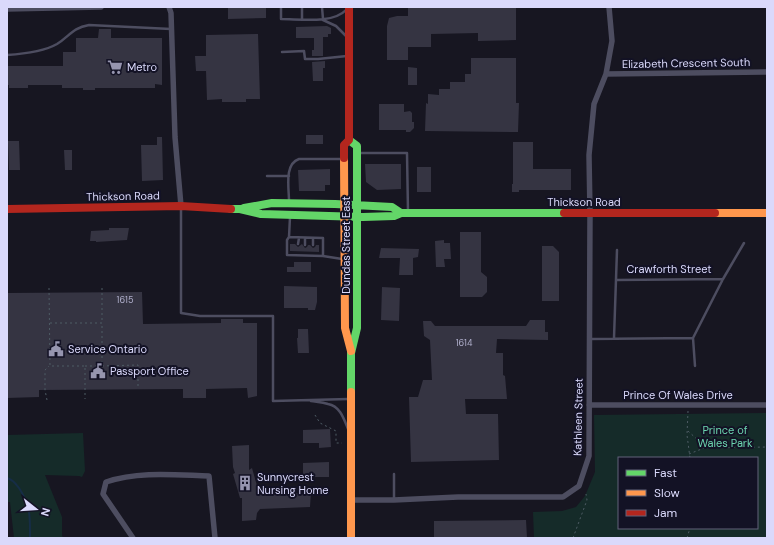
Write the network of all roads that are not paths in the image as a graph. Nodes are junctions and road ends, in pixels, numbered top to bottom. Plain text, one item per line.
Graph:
1 (101, 7) edge
2 (169, 7) edge
3 (281, 7) edge
4 (302, 7) edge
5 (322, 7) edge
6 (348, 7) edge
7 (609, 7) edge
8 (7, 9) edge
9 (302, 19) junction
10 (323, 19) junction
11 (171, 29) junction
12 (349, 44) junction
13 (282, 52) dead end
14 (7, 54) edge
15 (349, 56) junction
16 (767, 72) edge
17 (606, 74) junction
18 (349, 140) junction
19 (356, 153) junction
20 (344, 159) junction
21 (267, 176) dead end
22 (289, 176) junction
23 (289, 203) junction
24 (344, 205) junction
25 (356, 205) junction
26 (181, 206) junction
27 (7, 209) edge
28 (240, 209) junction
29 (404, 213) junction
30 (590, 213) junction
31 (767, 213) edge
32 (290, 215) junction
33 (344, 216) junction
34 (356, 217) junction
35 (290, 237) junction
36 (298, 238) junction
37 (305, 238) junction
38 (313, 238) junction
39 (744, 243) dead end
40 (298, 244) dead end
41 (305, 245) dead end
42 (313, 245) dead end
43 (616, 250) dead end
44 (323, 256) junction
45 (344, 259) junction
46 (723, 279) junction
47 (616, 280) junction
48 (614, 338) junction
49 (693, 338) junction
50 (589, 339) junction
51 (351, 353) junction
52 (695, 366) dead end
53 (351, 399) junction
54 (309, 400) junction
55 (589, 405) junction
56 (767, 405) edge
57 (352, 441) junction
58 (394, 474) dead end
59 (352, 500) junction
60 (394, 500) junction
61 (133, 538) edge
62 (215, 538) edge
63 (352, 538) edge

1 - 8 street
2 - 11 street
3 - 9 lane
4 - 9 lane
5 - 10 lane
6 - 10 lane
6 - 12 main road, Dundas Street East
7 - 17 street
9 - 10 lane
10 - 12 lane
11 - 14 lane
11 - 26 street
12 - 15 main road, Dundas Street East
13 - 15 lane
15 - 18 main road, Dundas Street East
16 - 17 street, Elizabeth Crescent South
17 - 30 street
18 - 19 main road, Dundas Street East
18 - 20 main road, Dundas Street East
19 - 25 main road, Dundas Street East
19 - 29 lane
20 - 22 lane
20 - 24 main road, Dundas Street East
21 - 22 lane
22 - 23 lane
23 - 24 main road, Thickson Road
23 - 28 main road, Thickson Road
24 - 25 main road, Thickson Road
24 - 33 main road, Dundas Street East
25 - 29 main road, Thickson Road
25 - 34 main road, Dundas Street East
26 - 27 main road, Thickson Road
26 - 28 main road, Thickson Road
26 - 54 lane
28 - 32 main road, Thickson Road
29 - 30 main road, Thickson Road
29 - 34 main road, Thickson Road
30 - 31 main road, Thickson Road
30 - 50 street, Kathleen Street
32 - 33 main road, Thickson Road
32 - 35 lane
33 - 34 main road, Thickson Road
33 - 45 main road, Dundas Street East
34 - 51 main road, Dundas Street East
35 - 36 lane
35 - 44 lane
36 - 37 lane
36 - 40 lane
37 - 38 lane
37 - 41 lane
38 - 42 lane
38 - 44 lane
39 - 46 lane, Crawforth Street
43 - 47 lane, Crawforth Street
44 - 45 lane
45 - 51 main road, Dundas Street East
46 - 47 lane, Crawforth Street
46 - 49 lane, Crawforth Street
47 - 48 lane, Crawforth Street
48 - 49 lane
48 - 50 lane
49 - 52 lane
50 - 55 street, Kathleen Street
51 - 53 main road, Dundas Street East
53 - 54 lane
53 - 57 main road, Dundas Street East
54 - 57 lane
55 - 56 street, Prince Of Wales Drive
55 - 60 street, Kathleen Street
57 - 59 main road, Dundas Street East
58 - 60 lane
59 - 60 street, Kathleen Street
59 - 63 main road, Dundas Street East
61 - 62 street

